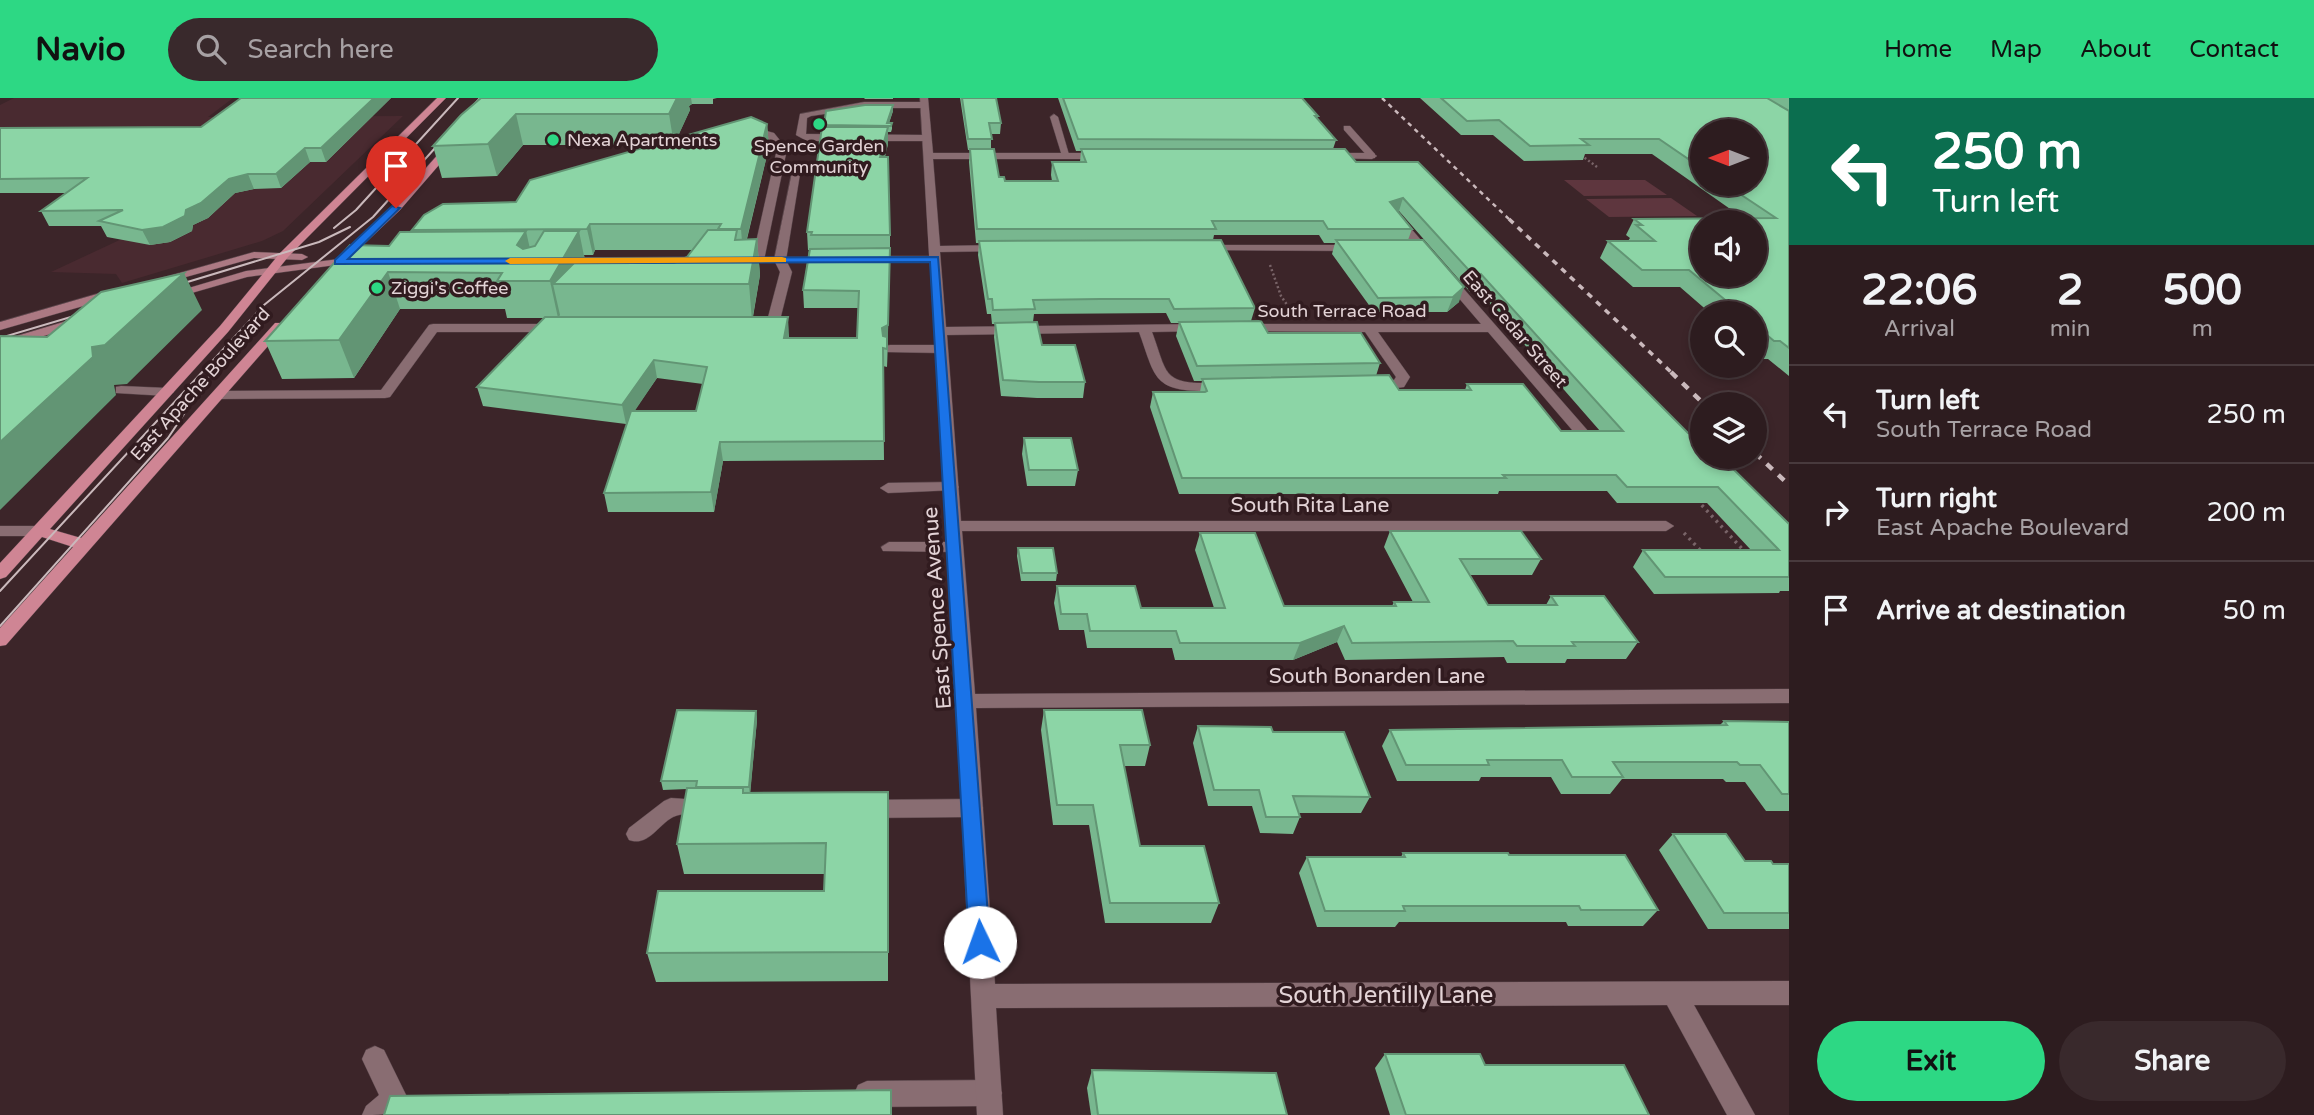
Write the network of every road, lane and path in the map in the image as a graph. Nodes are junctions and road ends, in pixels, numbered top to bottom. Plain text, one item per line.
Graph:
1 (442, 98) edge
2 (924, 102) edge
3 (1054, 117) dead end
4 (1347, 128) dead end
5 (458, 136) edge
6 (733, 139) edge
7 (927, 147) junction
8 (1578, 153) edge
9 (1067, 156) junction
10 (1108, 156) edge
11 (1310, 156) edge
12 (1597, 167) dead end
13 (796, 174) dead end
14 (1393, 215) edge
15 (1009, 248) edge
16 (1186, 248) edge
17 (1377, 248) edge
18 (1404, 248) edge
19 (1421, 248) junction
20 (934, 254) junction
21 (284, 255) junction
22 (758, 260) junction
23 (780, 260) junction
24 (1265, 260) dead end
25 (546, 261) edge
26 (339, 262) junction
27 (353, 262) edge
28 (272, 270) junction
29 (323, 278) edge
30 (153, 282) edge
31 (128, 289) edge
32 (156, 299) edge
33 (292, 312) edge
34 (1295, 312) dead end
35 (91, 318) edge
36 (0, 326) edge
37 (570, 328) edge
38 (748, 328) edge
39 (1369, 328) junction
40 (1491, 328) junction
41 (1144, 329) junction
42 (941, 340) junction
43 (0, 345) edge
44 (890, 349) edge
45 (1244, 387) edge
46 (1353, 387) edge
47 (121, 390) dead end
48 (167, 392) junction
49 (218, 394) junction
50 (1584, 435) edge
51 (951, 487) junction
52 (888, 488) dead end
53 (1694, 497) edge
54 (954, 526) junction
55 (1666, 526) joint
56 (0, 531) edge
57 (39, 531) junction
58 (85, 545) junction
59 (889, 547) dead end
60 (955, 547) junction
61 (1703, 554) edge
62 (1746, 554) edge
63 (1, 570) edge
64 (0, 640) edge
65 (1789, 696) edge
66 (966, 701) junction
67 (723, 808) edge
68 (972, 808) junction
69 (842, 809) edge
70 (637, 834) dead end
71 (1674, 993) junction
72 (1789, 993) edge
73 (983, 996) junction
74 (375, 1059) dead end
75 (842, 1094) edge
76 (423, 1098) edge
77 (990, 1104) edge
78 (385, 1107) edge
79 (1742, 1115) edge

1 - 21 main road, East Apache Boulevard
2 - 7 street, East Spence Avenue
2 - 7 street
3 - 9 street
4 - 11 street
5 - 26 main road
6 - 22 street
7 - 9 street
7 - 20 street, East Spence Avenue
8 - 12 path
9 - 10 street
13 - 23 street
14 - 19 street, East Cedar Street
15 - 20 street
16 - 17 street
18 - 19 street
19 - 40 street, East Cedar Street
20 - 23 street
20 - 42 street, East Spence Avenue
21 - 26 street
21 - 28 main road, East Apache Boulevard
21 - 30 street
22 - 23 street
22 - 25 street
23 - 38 street
24 - 34 path
26 - 27 street
26 - 28 street
26 - 29 main road
28 - 32 street
28 - 48 main road, East Apache Boulevard
31 - 36 street
33 - 49 main road, East Apache Boulevard
35 - 43 street
37 - 49 street
39 - 40 street, South Terrace Road
39 - 41 street, South Terrace Road
39 - 46 street
40 - 50 street, East Cedar Street
41 - 42 street, South Terrace Road
41 - 45 street
42 - 44 street, South Terrace Road
42 - 51 street, East Spence Avenue
47 - 48 street
48 - 57 main road, East Apache Boulevard
49 - 58 main road, East Apache Boulevard
51 - 52 street
51 - 54 street, East Spence Avenue
53 - 62 path
54 - 55 street, South Rita Lane
54 - 60 street, East Spence Avenue
55 - 61 path
56 - 57 street
57 - 58 main road
57 - 63 main road, East Apache Boulevard
58 - 64 main road, East Apache Boulevard
59 - 60 street
60 - 66 street, East Spence Avenue
65 - 66 street, South Bonarden Lane
66 - 68 street, East Spence Avenue
67 - 70 street
68 - 69 street
68 - 73 street, East Spence Avenue
71 - 72 street, South Jentilly Lane
71 - 73 street, South Jentilly Lane
71 - 79 street
73 - 77 street, East Spence Avenue
74 - 78 street
75 - 77 street
76 - 78 street

